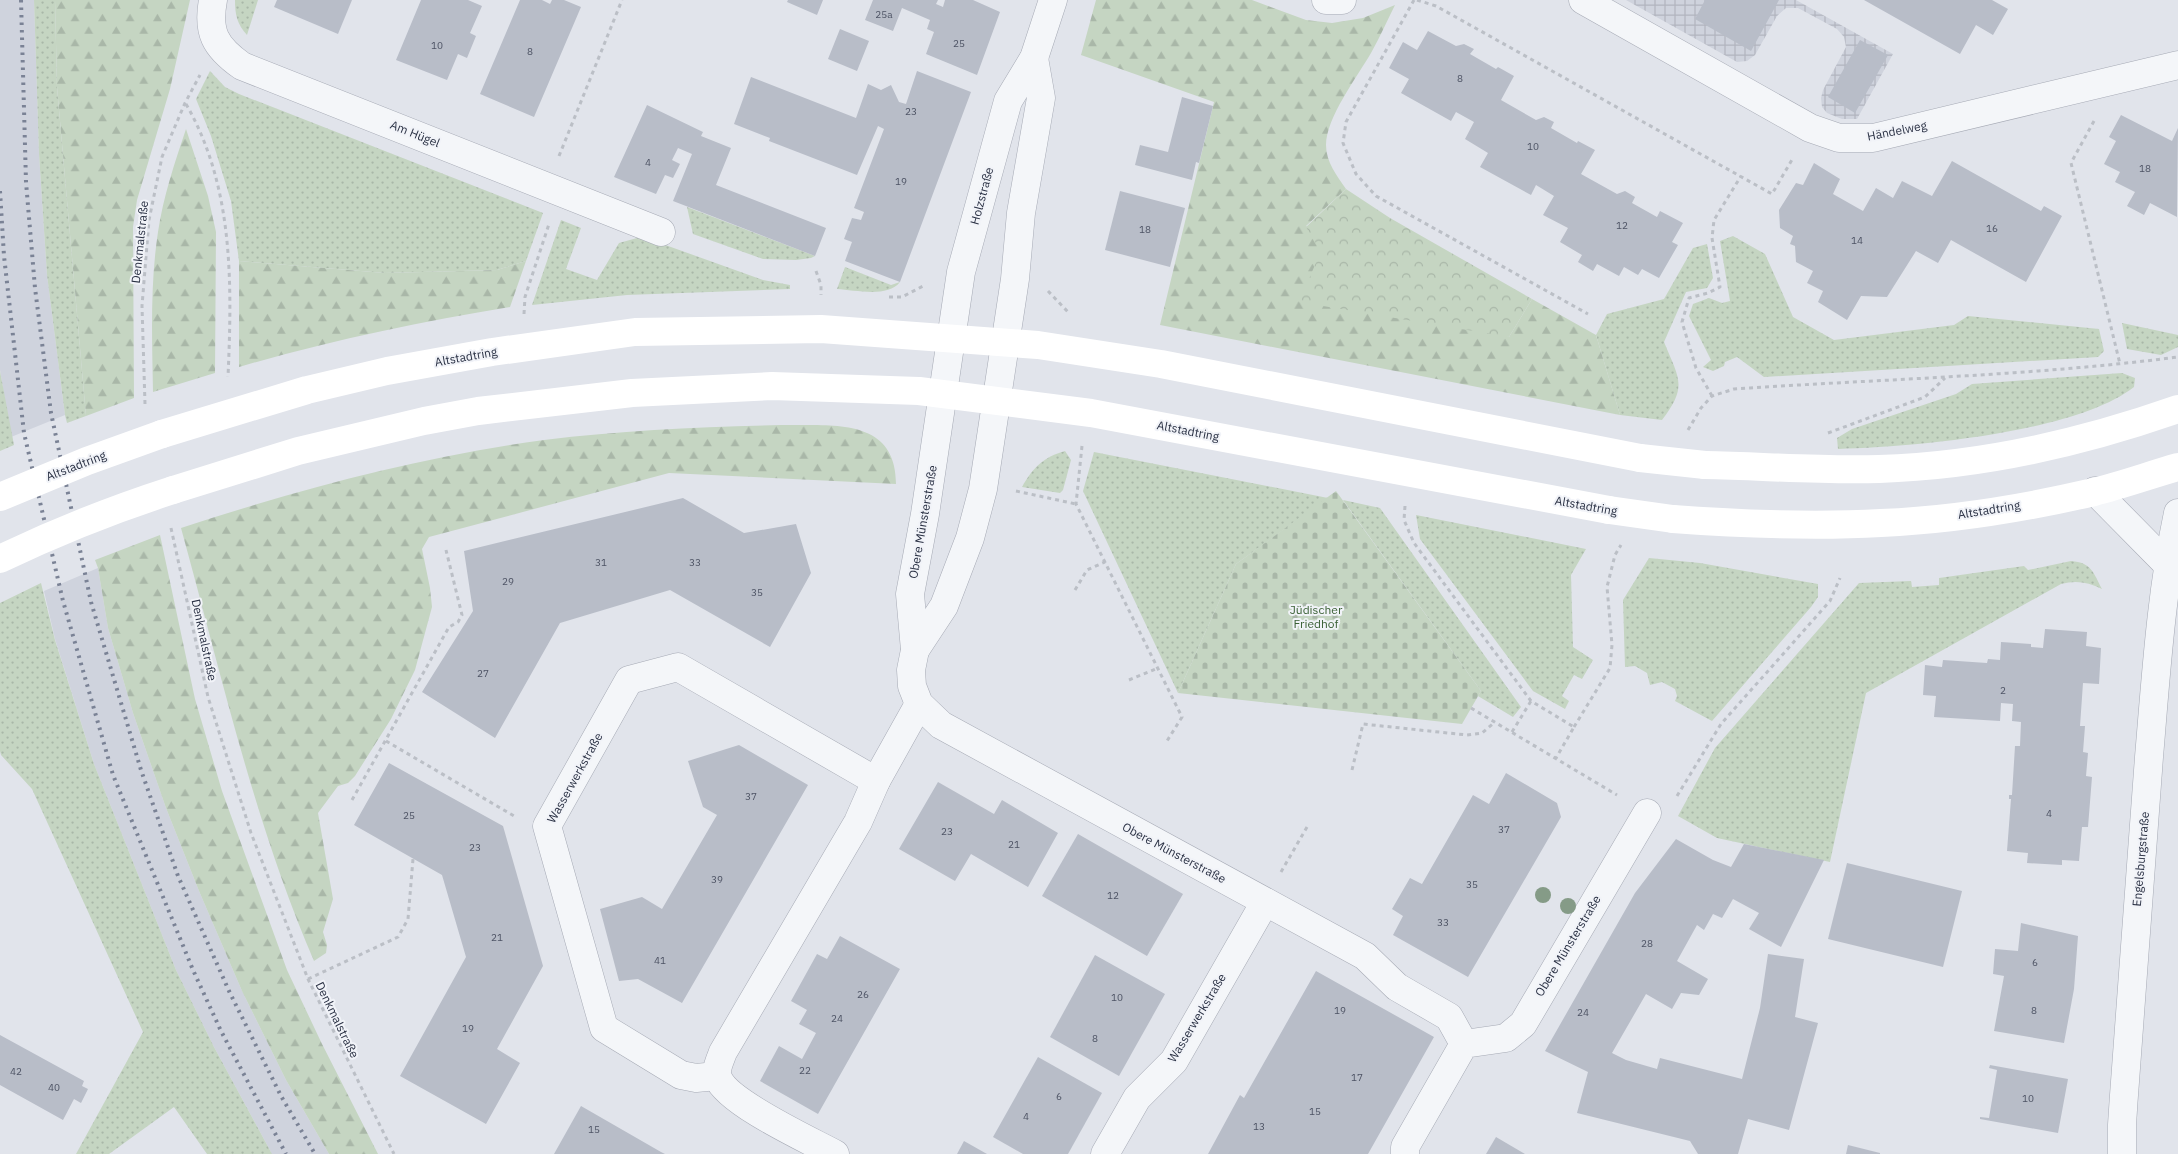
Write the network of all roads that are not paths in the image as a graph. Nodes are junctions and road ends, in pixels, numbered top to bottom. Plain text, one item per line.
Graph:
1 (213, 0) edge
2 (1053, 0) edge
3 (1326, 0) edge
4 (1342, 0) edge
5 (1583, 0) edge
6 (1034, 58) junction
7 (2178, 65) edge
8 (661, 232) dead end
9 (951, 340) junction
10 (1006, 342) junction
11 (943, 394) junction
12 (996, 401) junction
13 (2178, 409) edge
14 (2178, 468) edge
15 (2095, 492) junction
16 (0, 497) edge
17 (2178, 513) edge
18 (0, 559) edge
19 (2168, 565) junction
20 (915, 650) junction
21 (919, 704) junction
22 (876, 781) junction
23 (1647, 813) road end
24 (1265, 902) junction
25 (1464, 1044) junction
26 (717, 1076) junction
27 (835, 1154) edge
28 (1105, 1154) edge
29 (1405, 1154) edge
30 (2122, 1154) edge

1 - 8 street, Am Hügel
2 - 6 street, Holzstraße
3 - 4 street
5 - 7 street, Händelweg
6 - 9 street, Holzstraße
6 - 10 street, Holzstraße
9 - 10 main road, Altstadtring
9 - 11 street
9 - 16 main road, Altstadtring, bridge
10 - 12 street
10 - 13 main road, Altstadtring, bridge
11 - 12 main road, Altstadtring
11 - 18 main road, Altstadtring, bridge
11 - 20 street, Obere Münsterstraße
12 - 15 main road, Altstadtring, bridge
12 - 20 street, Obere Münsterstraße
14 - 15 main road, Altstadtring
15 - 19 street
17 - 19 street, Engelsburgstraße
19 - 30 street, Engelsburgstraße
20 - 21 street, Obere Münsterstraße
21 - 22 street
21 - 24 street, Obere Münsterstraße
22 - 26 street
22 - 26 street, Wasserwerkstraße
23 - 25 street, Obere Münsterstraße
24 - 25 street, Obere Münsterstraße
24 - 28 street, Wasserwerkstraße
25 - 29 street
26 - 27 street

